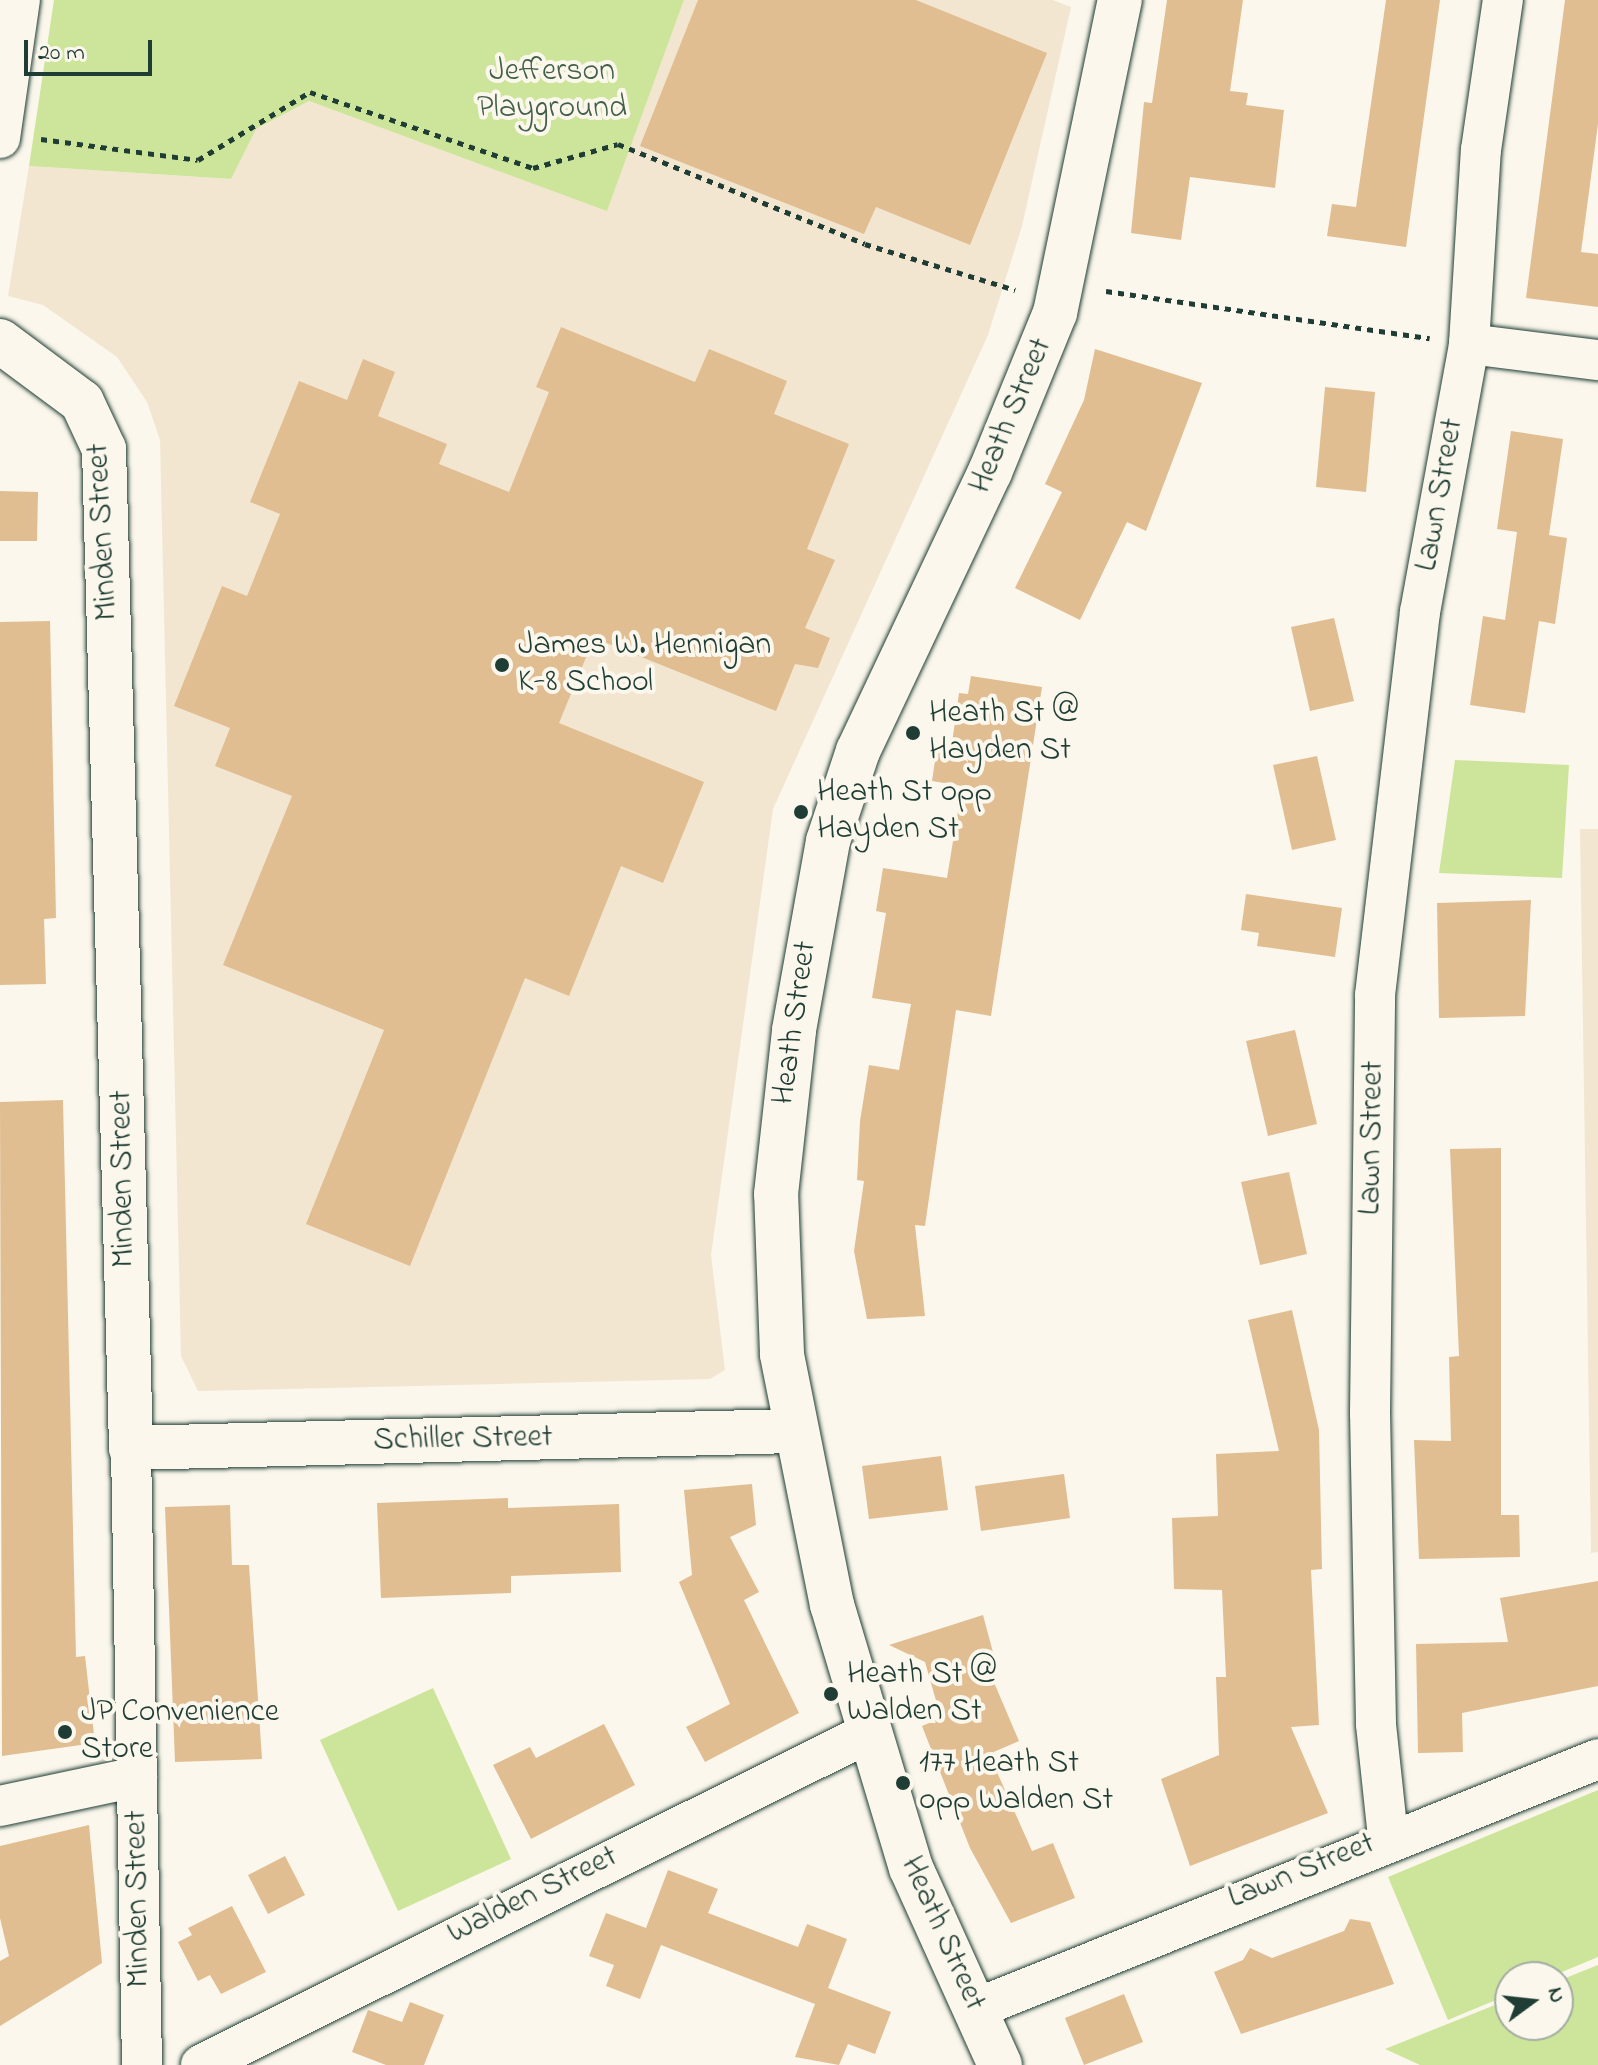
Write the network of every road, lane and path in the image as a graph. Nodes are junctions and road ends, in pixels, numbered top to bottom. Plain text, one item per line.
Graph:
1 (20, 0) edge
2 (1120, 0) edge
3 (1503, 0) edge
4 (14, 138) edge
5 (1015, 290) dead end
6 (1106, 291) dead end
7 (0, 341) edge
8 (1453, 341) junction
9 (1598, 360) edge
10 (795, 1431) junction
11 (131, 1448) junction
12 (868, 1733) junction
13 (1598, 1759) edge
14 (137, 1777) junction
15 (0, 1806) edge
16 (1388, 1837) junction
17 (975, 2009) junction
18 (255, 2053) edge
19 (142, 2065) edge
20 (201, 2065) edge
21 (1000, 2065) edge

1 - 4 street
2 - 10 main road, Heath Street
3 - 8 street, Lawn Street
4 - 5 path
6 - 8 path
7 - 11 main road, Minden Street
8 - 9 street
8 - 16 street, Lawn Street
10 - 11 main road, Schiller Street
10 - 12 main road, Heath Street
11 - 14 street, Minden Street
12 - 17 main road, Heath Street
12 - 18 street, Walden Street
13 - 16 street
14 - 15 street
14 - 19 street, Minden Street
16 - 17 street, Lawn Street
17 - 21 main road, Heath Street
18 - 20 street, Walden Street

